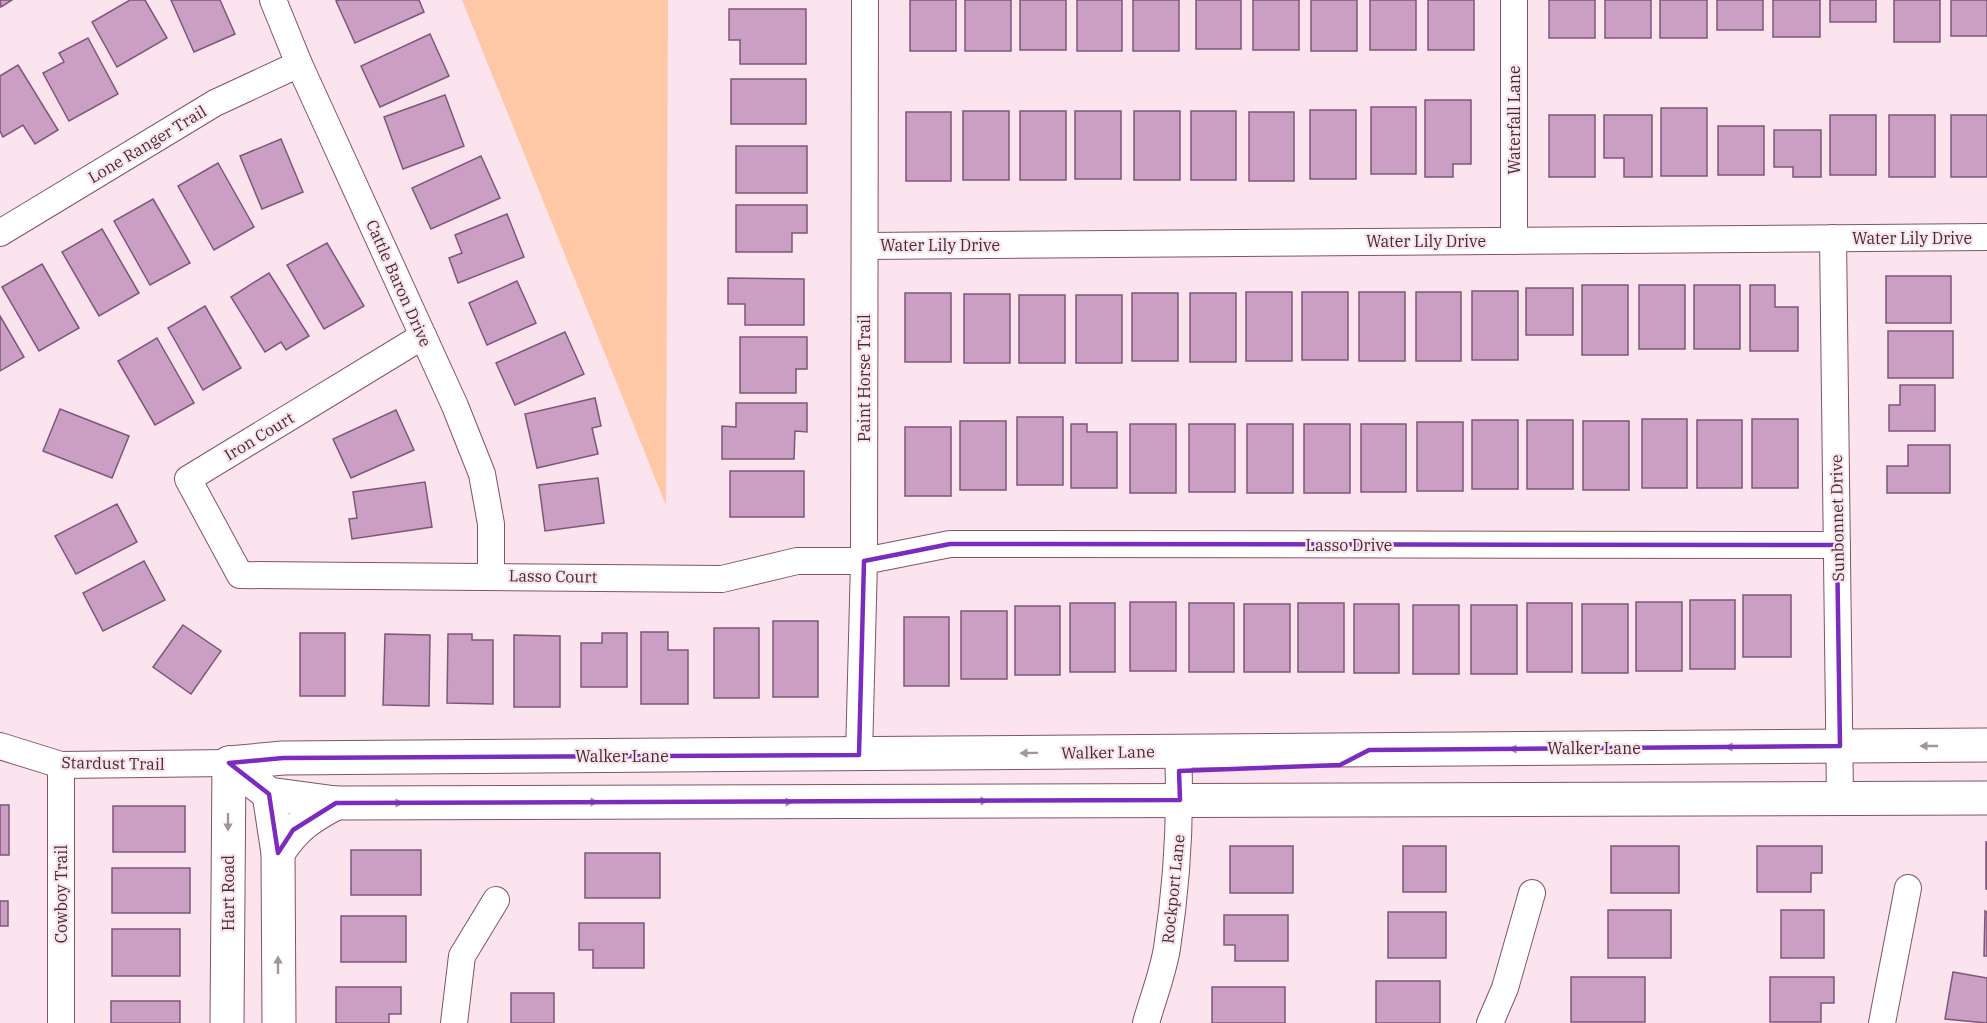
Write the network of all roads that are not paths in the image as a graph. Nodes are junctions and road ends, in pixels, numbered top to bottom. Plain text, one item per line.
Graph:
1 (273, 0) edge
2 (865, 0) edge
3 (1514, 0) edge
4 (299, 64) junction
5 (0, 233) edge
6 (1987, 237) edge
7 (1833, 238) junction
8 (1514, 241) junction
9 (865, 246) junction
10 (423, 336) junction
11 (1837, 545) junction
12 (864, 561) junction
13 (240, 575) joint
14 (491, 575) junction
15 (1987, 745) edge
16 (0, 746) edge
17 (1840, 746) junction
18 (859, 755) junction
19 (229, 763) junction
20 (61, 765) junction
21 (1179, 774) junction
22 (1840, 791) junction
23 (269, 794) junction
24 (1987, 798) edge
25 (336, 803) junction
26 (278, 854) junction
27 (1908, 888) dead end
28 (1532, 893) dead end
29 (496, 900) dead end
30 (62, 1023) edge
31 (227, 1023) edge
32 (279, 1023) edge
33 (454, 1023) edge
34 (1146, 1023) edge
35 (1490, 1023) edge
36 (1882, 1023) edge

1 - 4 street, Cattle Baron Drive
2 - 9 street, Paint Horse Trail
3 - 8 street, Waterfall Lane
4 - 5 street, Lone Ranger Trail
4 - 10 street, Cattle Baron Drive
6 - 7 street, Water Lily Drive
7 - 8 street, Water Lily Drive
7 - 11 street, Sunbonnet Drive
8 - 9 street, Water Lily Drive
9 - 12 street, Paint Horse Trail
10 - 13 street, Iron Court
10 - 14 street, Cattle Baron Drive
11 - 12 street, Lasso Drive
11 - 17 street, Sunbonnet Drive
12 - 14 street, Lasso Court
12 - 18 street, Paint Horse Trail
13 - 14 street, Lasso Court
15 -> 17 street, Walker Lane
16 - 20 street, Stardust Trail
17 -> 21 street, Walker Lane
17 - 22 street, Sunbonnet Drive
18 - 19 street, Walker Lane
21 -> 18 street, Walker Lane
19 - 20 street, Stardust Trail
19 - 23 street
19 -> 31 street, Hart Road
20 - 30 street, Cowboy Trail
21 - 22 street, Walker Lane
25 -> 21 street, Walker Lane
21 - 34 street, Rockport Lane
22 - 24 street, Walker Lane
23 - 25 street, Walker Lane
23 - 26 street
25 - 26 street
32 -> 26 street
27 - 36 street
28 - 35 street
29 - 33 street

